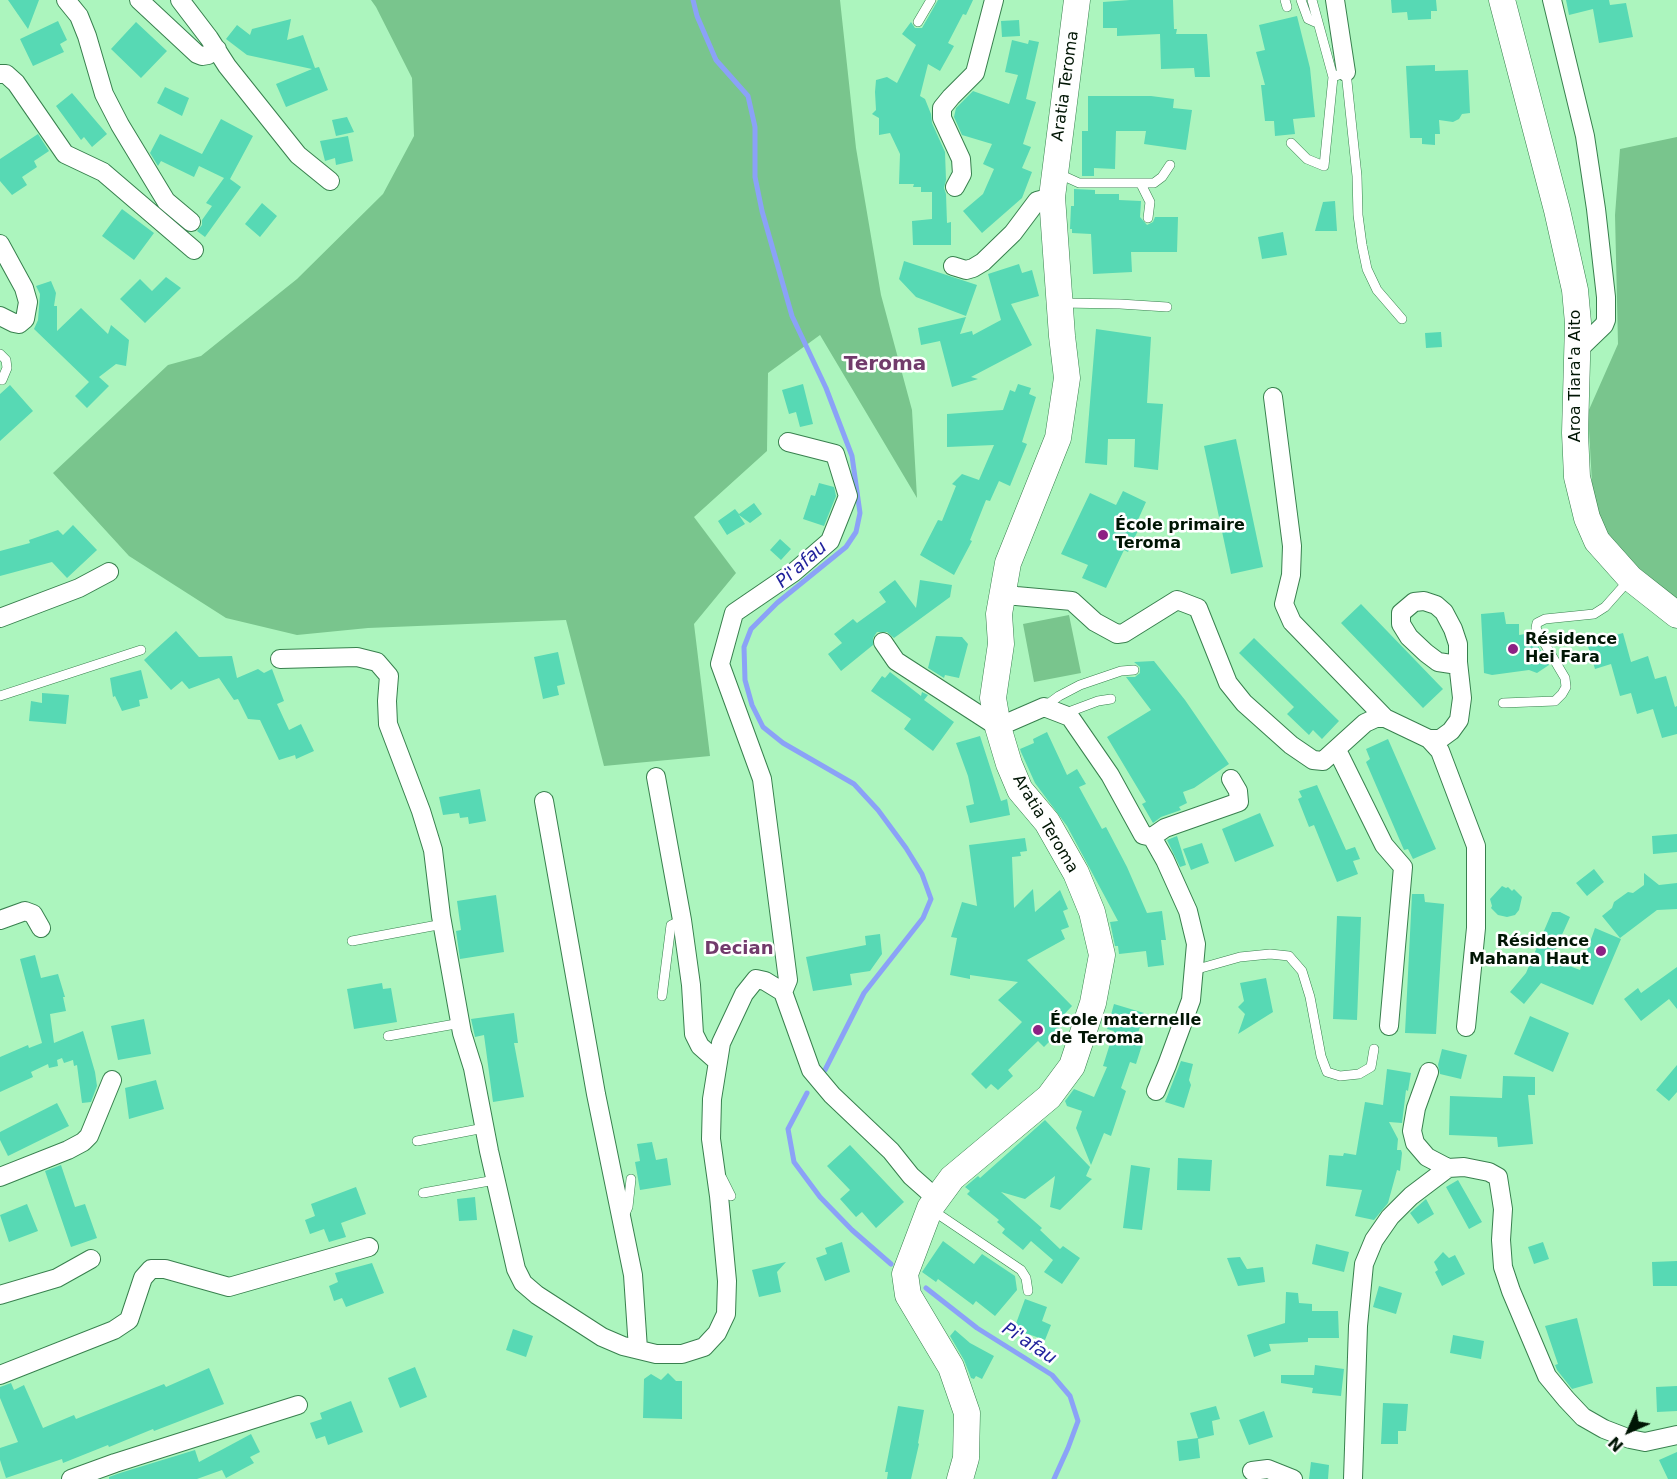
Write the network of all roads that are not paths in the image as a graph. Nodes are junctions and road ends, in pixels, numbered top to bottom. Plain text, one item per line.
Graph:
1 (66, 0) edge
2 (139, 0) edge
3 (180, 0) edge
4 (931, 0) edge
5 (994, 0) edge
6 (1077, 0) edge
7 (1301, 0) edge
8 (1312, 0) edge
9 (1335, 0) edge
10 (1502, 0) edge
11 (1552, 0) edge
12 (77, 8) edge
13 (918, 22) dead end
14 (1317, 23) junction
15 (217, 49) junction
16 (0, 74) edge
17 (1339, 75) junction
18 (1291, 143) dead end
19 (1170, 165) dead end
20 (330, 181) dead end
21 (1054, 184) junction
22 (1142, 184) junction
23 (955, 187) dead end
24 (1148, 218) dead end
25 (191, 222) dead end
26 (0, 244) edge
27 (194, 250) dead end
28 (953, 266) dead end
29 (1059, 303) junction
30 (1167, 307) dead end
31 (0, 316) edge
32 (1402, 319) dead end
33 (1577, 351) junction
34 (0, 354) edge
35 (2, 380) dead end
36 (1273, 397) dead end
37 (788, 442) dead end
38 (109, 572) dead end
39 (1630, 578) junction
40 (1002, 592) junction
41 (1677, 615) edge
42 (0, 618) edge
43 (883, 642) dead end
44 (141, 650) dead end
45 (280, 659) dead end
46 (1458, 665) dead end
47 (1134, 670) dead end
48 (0, 696) edge
49 (1111, 699) dead end
50 (1503, 703) dead end
51 (1044, 707) junction
52 (1064, 714) junction
53 (1385, 718) junction
54 (998, 727) junction
55 (1429, 739) junction
56 (1337, 750) junction
57 (656, 777) dead end
58 (1231, 778) dead end
59 (544, 801) dead end
60 (1152, 837) junction
61 (0, 920) edge
62 (682, 920) junction
63 (443, 924) junction
64 (41, 928) dead end
65 (352, 941) dead end
66 (1194, 970) junction
67 (783, 992) junction
68 (662, 996) dead end
69 (461, 1023) junction
70 (1389, 1026) dead end
71 (1466, 1027) dead end
72 (388, 1036) dead end
73 (1374, 1049) dead end
74 (718, 1062) junction
75 (1429, 1072) dead end
76 (112, 1080) dead end
77 (1156, 1091) dead end
78 (484, 1128) junction
79 (417, 1140) dead end
80 (715, 1162) junction
81 (1448, 1168) junction
82 (0, 1177) edge
83 (631, 1179) dead end
84 (495, 1180) junction
85 (423, 1193) dead end
86 (731, 1196) dead end
87 (933, 1204) junction
88 (621, 1221) junction
89 (369, 1247) dead end
90 (92, 1259) dead end
91 (1028, 1291) dead end
92 (0, 1295) edge
93 (638, 1349) junction
94 (0, 1375) edge
95 (298, 1406) dead end
96 (1677, 1435) edge
97 (1252, 1471) dead end
98 (71, 1479) edge
99 (960, 1479) edge
100 (1293, 1479) edge
101 (1353, 1479) edge

1 - 12 street
2 - 15 street
3 - 15 street
4 - 13 lane
5 - 23 street
6 - 21 main road, Aratia Teroma
7 - 14 lane
8 - 14 lane
9 - 17 street
10 - 33 main road, Aroa Tiara'a Aito
11 - 33 street
12 - 25 street
14 - 17 lane
15 - 20 street
16 - 27 street
17 - 18 lane
17 - 32 lane
19 - 22 lane
21 - 22 lane
21 - 28 street
21 - 29 main road, Aratia Teroma
22 - 24 lane
26 - 31 street
29 - 30 lane
29 - 40 main road, Aratia Teroma
33 - 39 main road, Aroa Tiara'a Aito
34 - 35 lane
36 - 53 street
37 - 67 street
38 - 42 street
39 - 41 main road, Aroa Tiara'a Aito
39 - 50 lane
40 - 54 main road, Aratia Teroma
40 - 56 street
43 - 54 street
44 - 48 lane
45 - 63 street
46 - 55 street
47 - 51 lane
49 - 52 lane
51 - 52 street
51 - 54 street
52 - 60 street
53 - 55 street
53 - 56 street
54 - 87 main road, Aratia Teroma
55 - 71 street
56 - 70 street
57 - 62 street
58 - 60 street
59 - 88 street
60 - 66 street
61 - 64 street
62 - 68 lane
62 - 74 street
63 - 65 lane
63 - 69 street
66 - 73 lane
66 - 77 street
67 - 74 street
67 - 87 street
69 - 72 lane
69 - 78 street
74 - 80 street
75 - 81 street
76 - 82 street
78 - 79 lane
78 - 84 street
80 - 86 lane
80 - 93 street
81 - 96 street
81 - 101 street
83 - 88 lane
84 - 85 lane
84 - 93 street
87 - 91 lane
87 - 99 main road, Aratia Teroma
88 - 93 street
89 - 94 street
90 - 92 street
95 - 98 street
97 - 100 street

